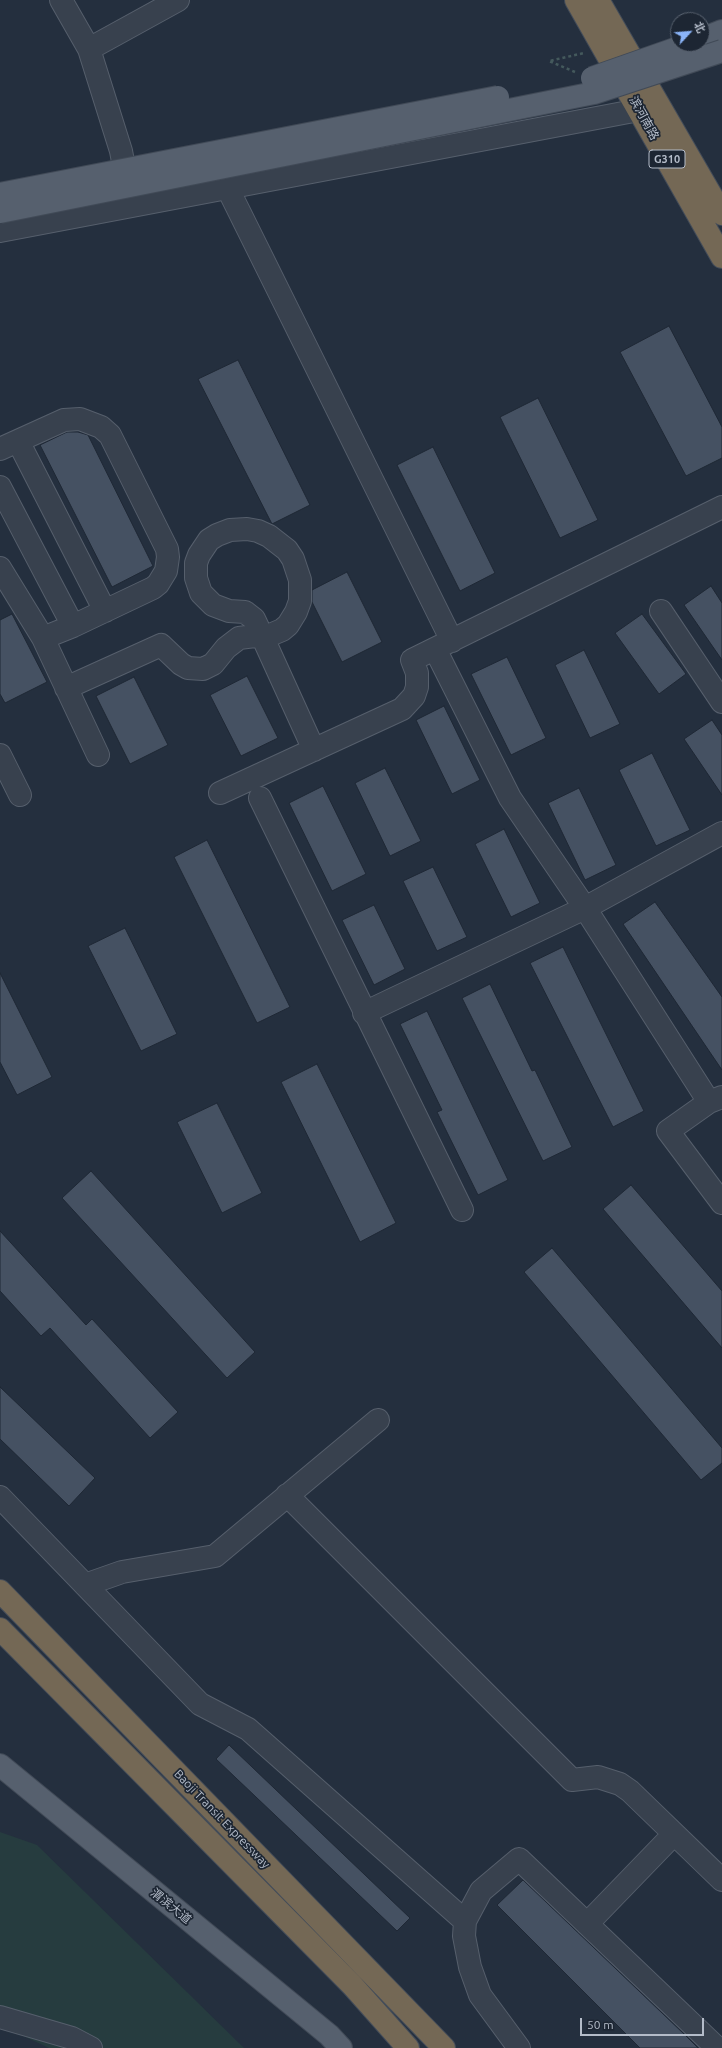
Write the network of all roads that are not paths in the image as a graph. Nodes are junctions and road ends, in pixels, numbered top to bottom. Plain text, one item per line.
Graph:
1 (61, 0) edge
2 (178, 0) edge
3 (585, 3) edge
4 (722, 31) edge
5 (710, 36) edge
6 (89, 49) junction
7 (670, 51) edge
8 (722, 51) edge
9 (615, 55) junction
10 (639, 110) junction
11 (228, 189) junction
12 (0, 194) edge
13 (132, 206) junction
14 (0, 212) edge
15 (722, 214) edge
16 (0, 231) edge
17 (722, 257) edge
18 (9, 445) edge
19 (0, 486) edge
20 (722, 507) edge
21 (2, 575) edge
22 (105, 611) junction
23 (661, 611) dead end
24 (73, 626) junction
25 (43, 638) junction
26 (263, 638) junction
27 (444, 645) junction
28 (66, 688) junction
29 (722, 702) edge
30 (314, 750) junction
31 (0, 755) edge
32 (98, 755) dead end
33 (220, 794) dead end
34 (20, 795) dead end
35 (260, 798) dead end
36 (722, 834) edge
37 (584, 908) junction
38 (364, 1013) junction
39 (716, 1099) edge
40 (722, 1203) edge
41 (462, 1210) dead end
42 (378, 1420) dead end
43 (287, 1495) junction
44 (0, 1497) edge
45 (85, 1585) junction
46 (0, 1591) edge
47 (0, 1629) edge
48 (0, 1765) edge
49 (674, 1834) junction
50 (722, 1880) edge
51 (464, 1921) junction
52 (587, 1924) junction
53 (0, 2017) edge
54 (91, 2048) edge
55 (341, 2048) edge
56 (408, 2048) edge
57 (444, 2048) edge
58 (519, 2048) edge
59 (718, 2048) edge

1 - 6 street
2 - 6 street
3 - 9 highway, 滨河南路 / G310
4 - 5 main road
6 - 13 street
7 - 12 main road, bridge
8 - 14 main road, bridge
9 - 10 highway, 滨河南路 / G310
9 - 15 highway, 滨河南路 / G310
10 - 11 street
10 - 17 highway, 滨河南路 / G310
11 - 13 street
11 - 27 street
13 - 16 street
18 - 22 street
18 - 22 street
19 - 24 street
20 - 27 street
21 - 25 street
22 - 24 street
23 - 29 street
24 - 25 street
25 - 28 street
26 - 26 street
26 - 28 street
26 - 30 street
27 - 30 street
27 - 37 street
28 - 32 street
30 - 33 street
31 - 34 street
35 - 38 street
36 - 37 street
37 - 38 street
37 - 39 street
38 - 41 street
39 - 40 street
42 - 43 street
43 - 45 street
43 - 49 street
44 - 45 street
45 - 51 street
46 - 57 highway, Baoji Transit Expressway
47 - 56 highway, Baoji Transit Expressway
48 - 55 main road, 渭滨大道
49 - 50 street
49 - 52 street
51 - 52 street
51 - 58 street
52 - 59 street
53 - 54 street

